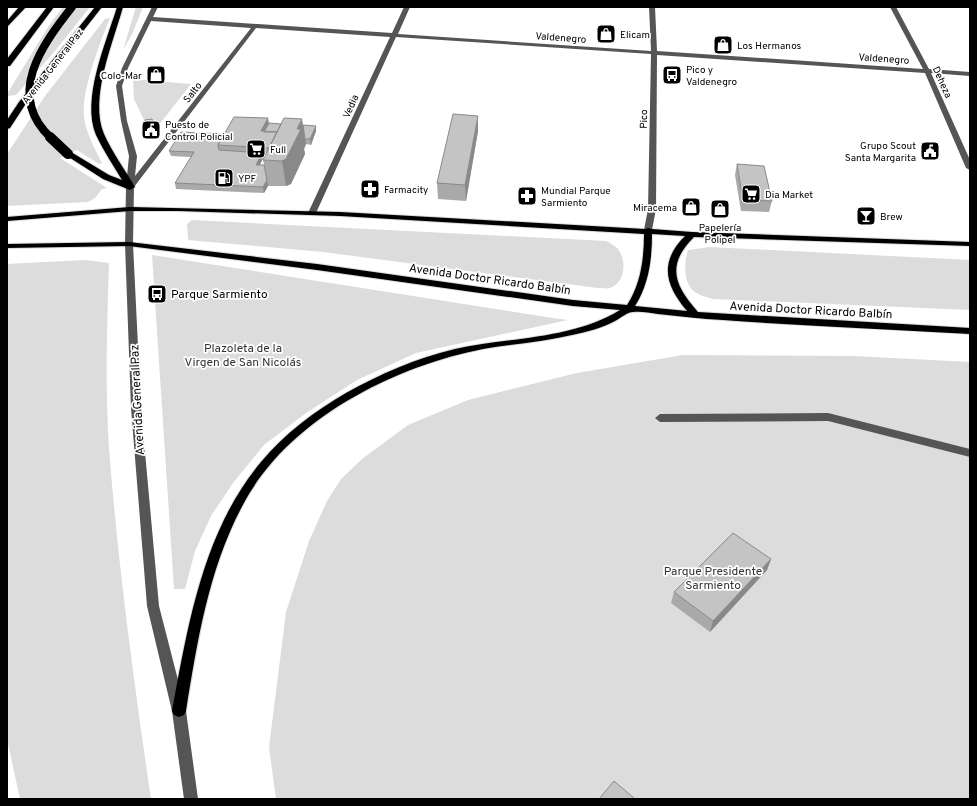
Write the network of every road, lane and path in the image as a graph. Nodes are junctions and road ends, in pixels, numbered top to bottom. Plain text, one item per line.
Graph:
1 (23, 7) edge
2 (51, 7) edge
3 (72, 7) edge
4 (99, 7) edge
5 (120, 7) edge
6 (155, 7) edge
7 (407, 7) edge
8 (652, 7) edge
9 (893, 7) edge
10 (150, 19) junction
11 (7, 25) edge
12 (254, 27) junction
13 (393, 36) junction
14 (654, 53) junction
15 (7, 64) edge
16 (927, 71) junction
17 (970, 74) edge
18 (7, 126) edge
19 (970, 168) edge
20 (130, 187) junction
21 (130, 210) junction
22 (312, 213) junction
23 (7, 219) edge
24 (648, 230) junction
25 (692, 234) junction
26 (129, 244) junction
27 (970, 244) edge
28 (7, 246) edge
29 (630, 308) junction
30 (695, 314) junction
31 (970, 331) edge
32 (660, 418) dead end
33 (970, 453) edge
34 (179, 711) junction
35 (191, 799) edge

1 - 11 highway
2 - 15 highway
3 - 20 highway, bridge
4 - 18 highway, Avenida General Paz
5 - 20 highway
6 - 10 street, Avenida General Paz
7 - 13 street, Vedia
8 - 14 street, Pico
9 - 16 street, Deheza
10 - 12 street, Valdenegro
10 - 20 street, Avenida General Paz
12 - 13 street, Valdenegro
12 - 20 street, Salto
13 - 14 street, Valdenegro
13 - 22 street, Vedia
14 - 16 street, Valdenegro
14 - 24 street, Pico
16 - 17 street, Valdenegro
16 - 19 street, Deheza
20 - 21 street, Avenida General Paz
21 - 22 main road
21 - 23 main road
21 - 26 street, Avenida General Paz
22 - 24 main road
24 - 25 main road
24 - 29 main road
25 - 27 main road
25 - 30 main road
26 - 28 main road, Avenida Doctor Ricardo Balbín
26 - 29 main road, Avenida Doctor Ricardo Balbín
26 - 34 street, Avenida General Paz
29 - 30 main road, Avenida Doctor Ricardo Balbín
29 - 34 main road
30 - 31 main road, Avenida Doctor Ricardo Balbín
32 - 33 street
34 - 35 street, Avenida General Paz

